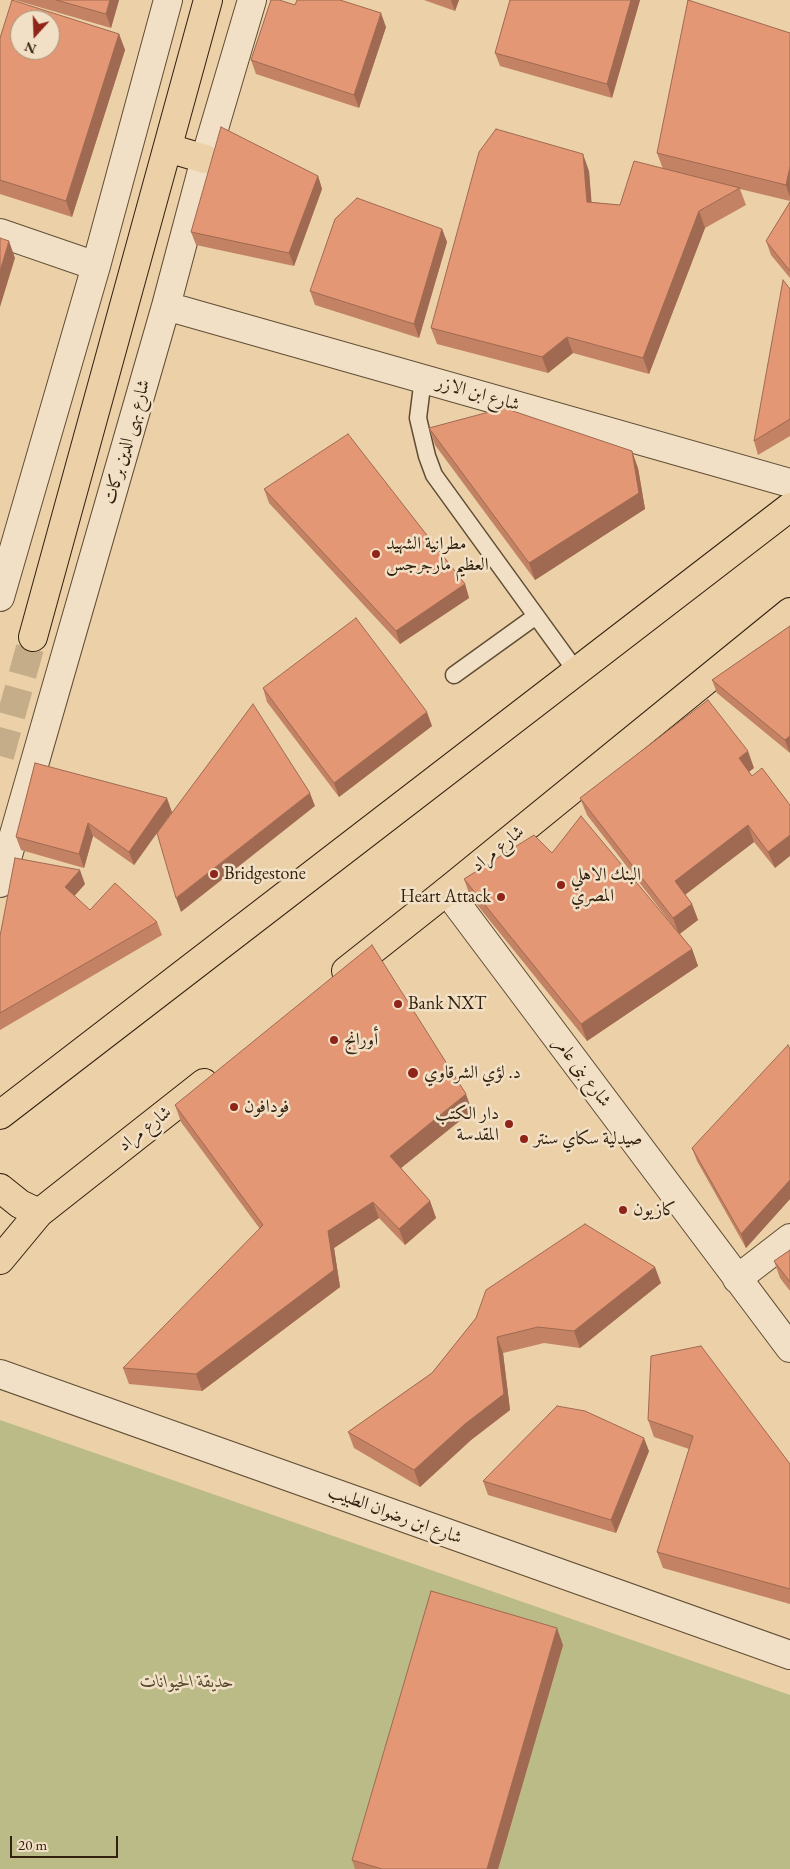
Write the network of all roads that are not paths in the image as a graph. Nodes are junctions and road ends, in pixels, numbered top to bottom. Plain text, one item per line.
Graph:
1 (168, 0) edge
2 (208, 0) edge
3 (252, 0) edge
4 (168, 148) junction
5 (205, 159) junction
6 (0, 233) edge
7 (96, 266) junction
8 (166, 306) junction
9 (423, 378) junction
10 (790, 484) edge
11 (790, 507) edge
12 (0, 597) edge
13 (790, 612) edge
14 (536, 616) junction
15 (33, 637) tunnel mouth
16 (576, 670) junction
17 (454, 675) dead end
18 (0, 883) edge
19 (446, 891) junction
20 (329, 984) edge
21 (219, 1071) edge
22 (0, 1114) edge
23 (0, 1188) edge
24 (39, 1213) junction
25 (790, 1238) edge
26 (0, 1260) edge
27 (737, 1279) junction
28 (790, 1348) edge
29 (0, 1374) edge
30 (790, 1655) edge

1 - 7 street
2 - 4 main road
3 - 5 street, شارع بهى الدين بركات
4 - 5 main road
4 - 15 main road
5 - 8 street, شارع بهى الدين بركات
6 - 7 street
7 - 12 street
8 - 9 street, شارع ابن الازر
8 - 18 street, شارع بهى الدين بركات
9 - 10 street, شارع ابن الازر
9 - 14 lane
11 - 16 main road
13 - 19 main road, شارع مراد
14 - 16 lane
14 - 17 lane
16 - 22 main road
19 - 20 main road, شارع مراد
19 - 27 street, شارع بنى عامر
21 - 24 main road, شارع مراد
23 - 24 main road
24 - 26 main road, شارع مراد
25 - 27 street
27 - 28 street, شارع بنى عامر
29 - 30 street, شارع ابن رضوان الطبيب

